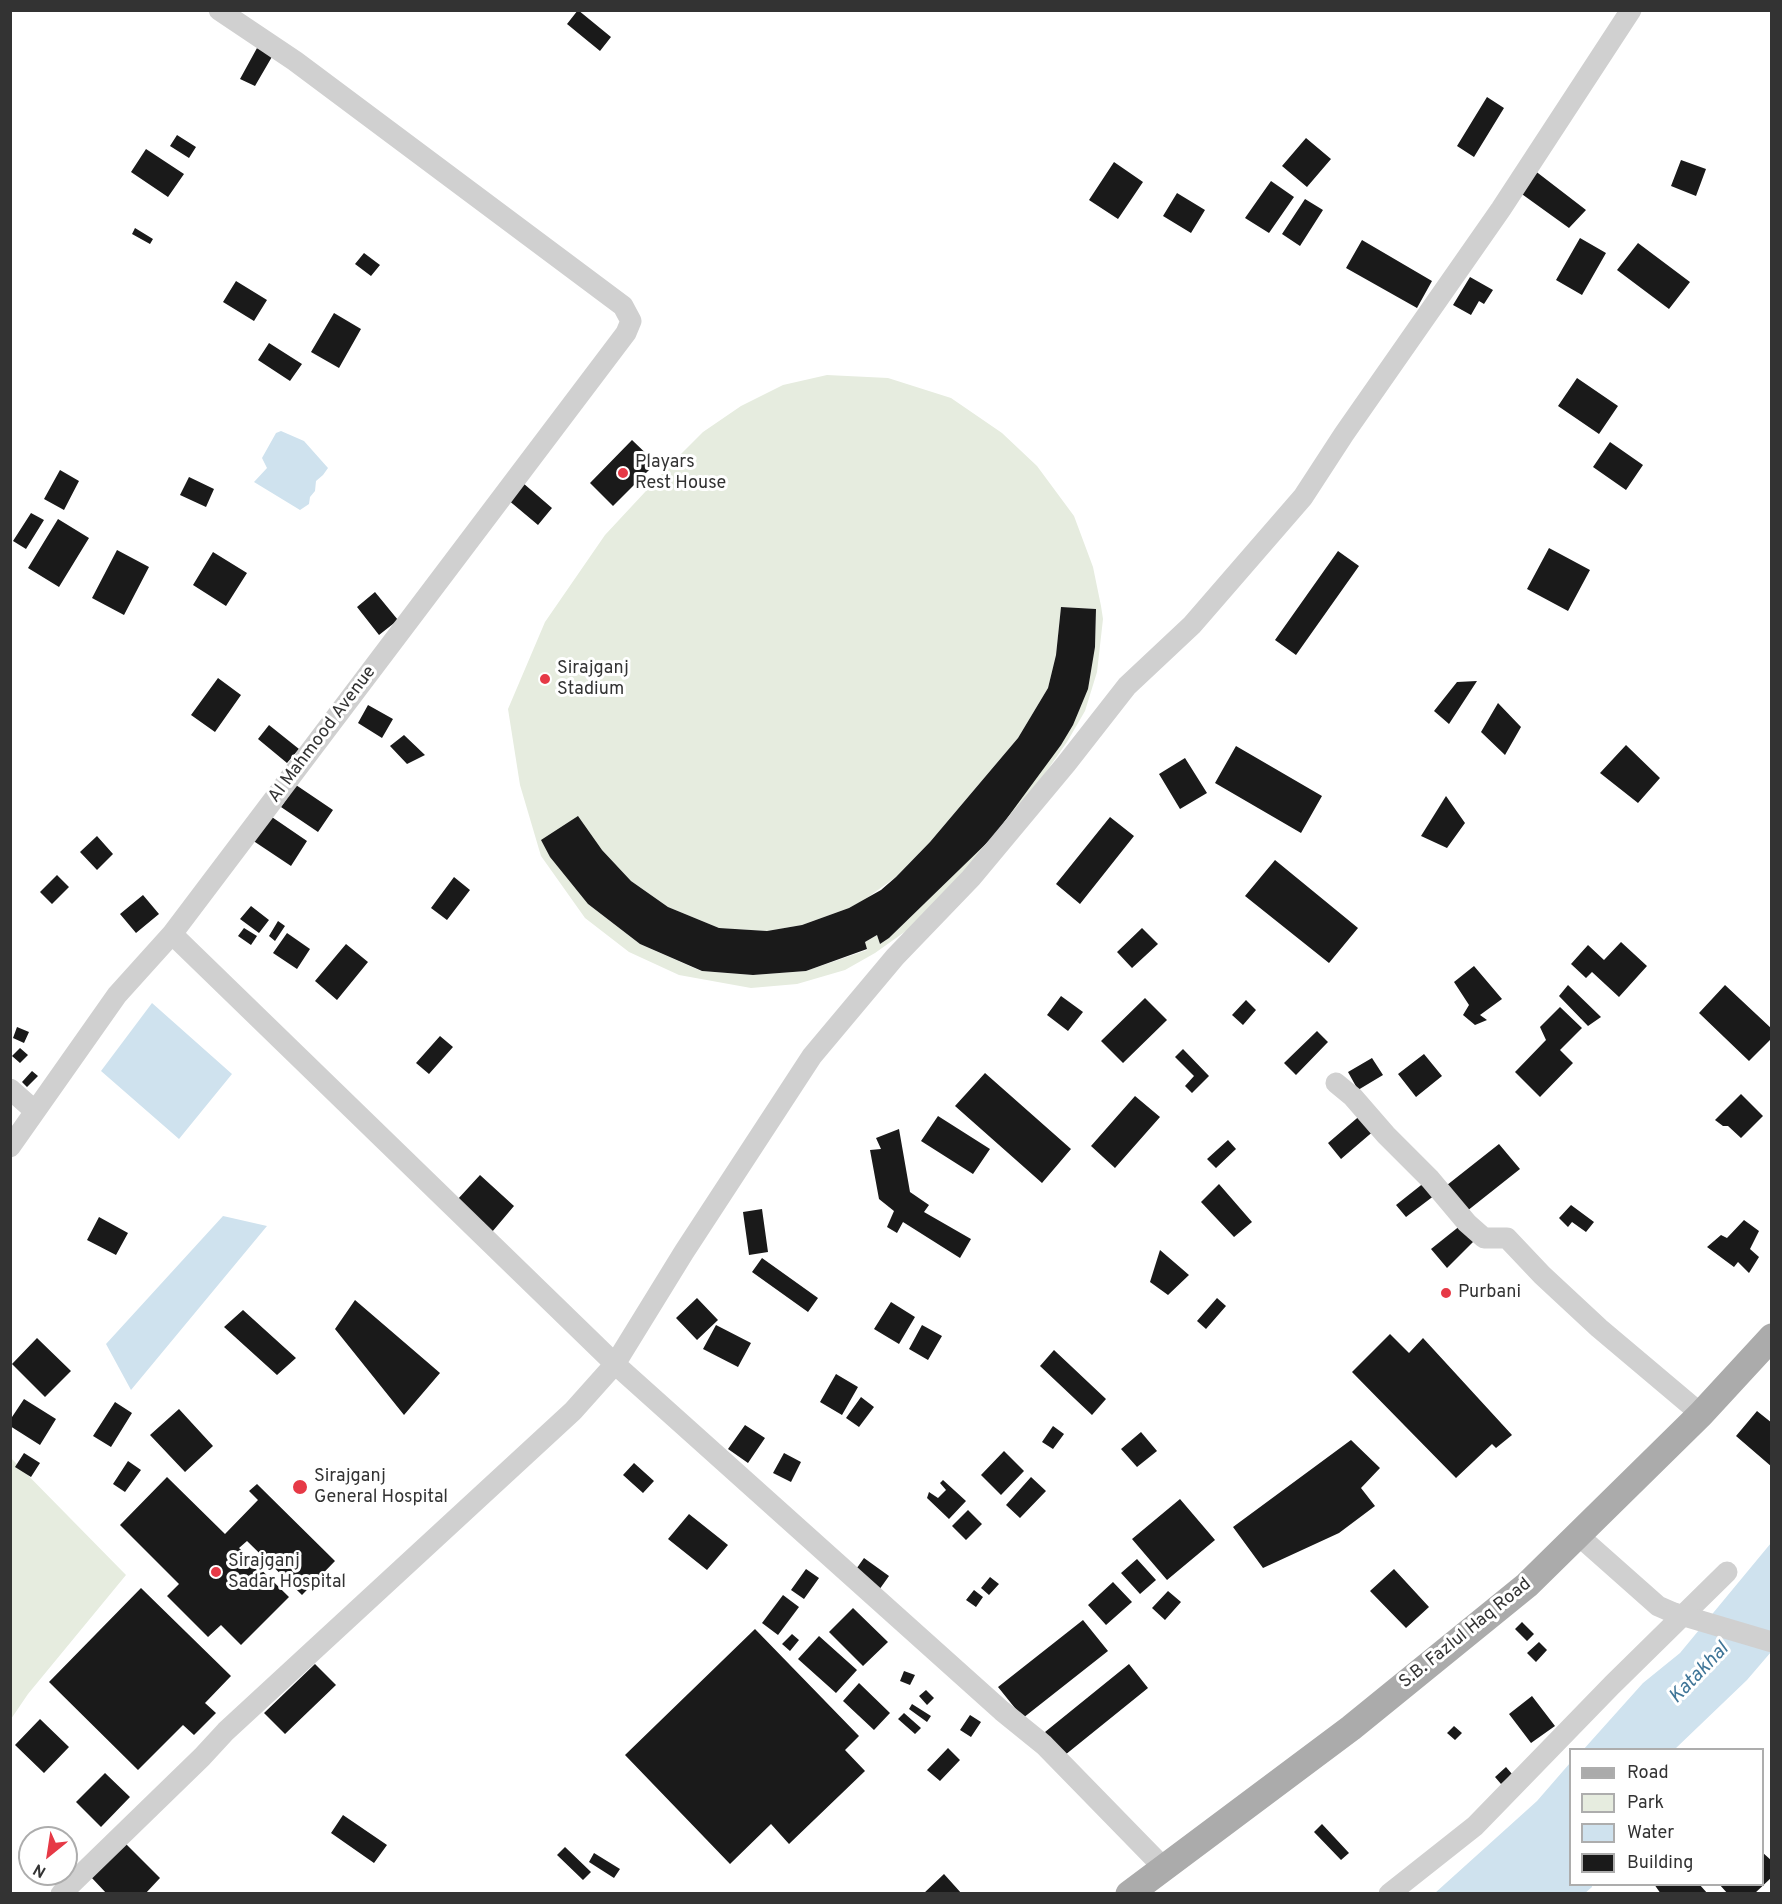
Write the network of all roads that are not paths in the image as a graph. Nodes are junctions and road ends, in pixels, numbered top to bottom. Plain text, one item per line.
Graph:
1 (219, 10) edge
2 (1631, 10) edge
3 (172, 934) junction
4 (1336, 1083) dead end
5 (10, 1089) edge
6 (35, 1111) junction
7 (10, 1147) edge
8 (1772, 1337) edge
9 (615, 1364) junction
10 (1701, 1414) junction
11 (1579, 1536) junction
12 (1727, 1572) dead end
13 (1772, 1642) edge
14 (1164, 1868) junction
15 (61, 1893) edge
16 (1129, 1893) edge
17 (1389, 1893) edge

1 - 3 street, Al Mahmood Avenue
2 - 9 street
3 - 6 street, Al Mahmood Avenue
3 - 9 street
4 - 10 street
5 - 6 street
6 - 7 street, Al Mahmood Avenue
8 - 10 main road, S.B. Fazlul Haq Road
9 - 14 street
9 - 15 street
10 - 11 main road, S.B. Fazlul Haq Road
11 - 13 street, bridge
11 - 14 main road, S.B. Fazlul Haq Road
12 - 17 street
14 - 16 main road, S.B. Fazlul Haq Road

